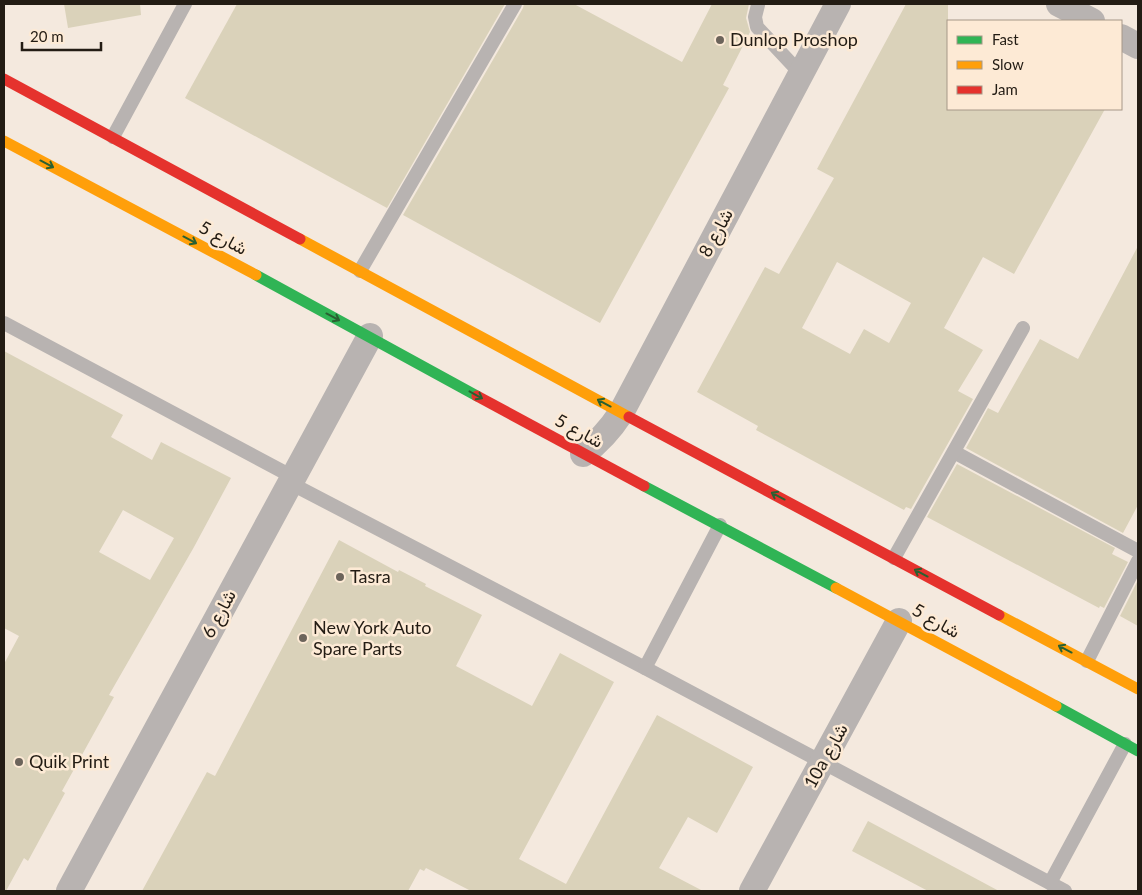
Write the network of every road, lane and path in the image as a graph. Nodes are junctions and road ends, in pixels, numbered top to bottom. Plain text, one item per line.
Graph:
1 (185, 4) edge
2 (514, 4) edge
3 (838, 4) edge
4 (1059, 4) edge
5 (758, 5) edge
6 (1090, 20) edge
7 (1122, 38) edge
8 (1138, 46) edge
9 (801, 74) junction
10 (4, 79) edge
11 (113, 137) junction
12 (4, 141) edge
13 (360, 271) junction
14 (4, 323) edge
15 (1023, 328) dead end
16 (370, 336) junction
17 (621, 412) junction
18 (954, 452) junction
19 (583, 454) junction
20 (291, 480) junction
21 (720, 525) junction
22 (1138, 551) edge
23 (894, 558) junction
24 (1138, 561) edge
25 (899, 621) junction
26 (1087, 661) junction
27 (645, 668) junction
28 (1138, 689) edge
29 (1125, 744) junction
30 (1138, 751) edge
31 (822, 762) junction
32 (1050, 883) junction
33 (69, 891) edge
34 (752, 891) edge
35 (1065, 891) edge

1 - 11 lane
2 - 13 lane
3 - 9 street, شارع 8
4 - 6 street
5 - 9 lane
7 - 8 street
9 - 17 street, شارع 8
10 - 11 street, شارع 5
11 - 13 street, شارع 5
12 -> 16 street, شارع 5
17 -> 13 street, شارع 5
14 - 20 lane
15 - 18 lane
16 -> 19 street, شارع 5
16 - 20 street, شارع 6
17 - 19 street, شارع 8
23 -> 17 street, شارع 5
18 - 22 lane
18 - 23 lane
19 - 21 street, شارع 5
20 - 27 lane
20 - 33 street, شارع 6
21 - 25 street, شارع 5
21 - 27 lane
26 -> 23 street, شارع 5
24 - 26 lane
25 - 29 street, شارع 5
25 - 31 street, 10a شارع
26 - 28 street, شارع 5
27 - 31 lane
29 - 30 street, شارع 5
29 - 32 lane
31 - 32 lane
31 - 34 street, 10a شارع
32 - 35 lane

